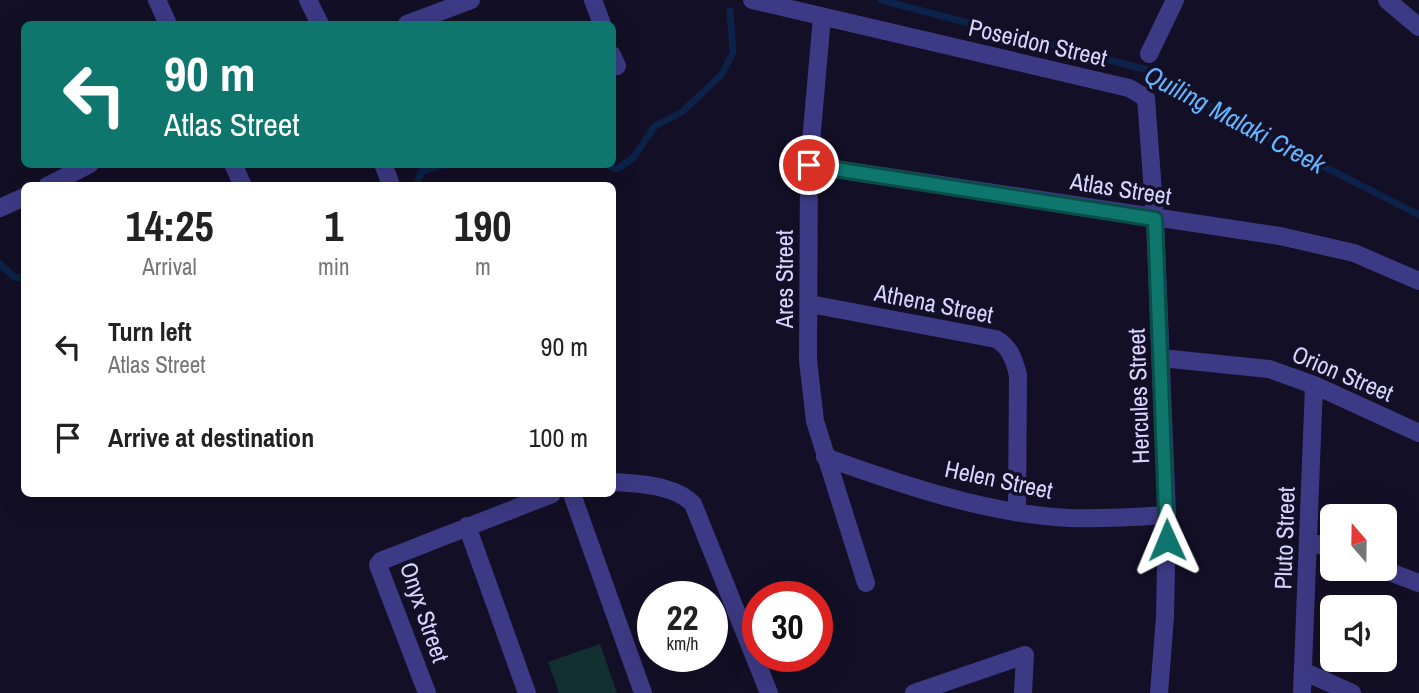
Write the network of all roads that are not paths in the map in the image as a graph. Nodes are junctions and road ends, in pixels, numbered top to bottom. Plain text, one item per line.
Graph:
1 (157, 0) edge
2 (309, 0) edge
3 (471, 0) edge
4 (593, 0) edge
5 (752, 0) edge
6 (1175, 0) edge
7 (1387, 0) edge
8 (822, 17) junction
9 (167, 21) edge
10 (319, 21) edge
11 (415, 21) edge
12 (601, 21) edge
13 (1419, 27) edge
14 (1149, 54) dead end
15 (1146, 98) joint
16 (809, 165) junction
17 (78, 168) edge
18 (385, 168) edge
19 (54, 182) edge
20 (390, 182) dead end
21 (1155, 219) junction
22 (1419, 281) edge
23 (810, 304) junction
24 (1161, 358) junction
25 (1314, 385) junction
26 (1419, 433) edge
27 (825, 457) junction
28 (616, 482) edge
29 (544, 497) edge
30 (573, 497) edge
31 (1017, 510) junction
32 (1167, 515) junction
33 (467, 526) junction
34 (1308, 540) junction
35 (1320, 545) edge
36 (1397, 575) edge
37 (866, 583) dead end
38 (1419, 583) edge
39 (1305, 672) junction
40 (427, 693) edge
41 (527, 693) edge
42 (643, 693) edge
43 (769, 693) edge
44 (914, 693) edge
45 (1023, 693) edge
46 (1159, 693) edge
47 (1302, 693) edge
48 (1352, 693) edge

1 - 9 street
2 - 10 street
3 - 11 street
4 - 12 street
5 - 8 street, Poseidon Street
6 - 14 street
7 - 13 street
8 - 15 street, Poseidon Street
8 - 16 street, Ares Street
15 - 21 street, Hercules Street
16 - 21 street, Atlas Street
16 - 23 street, Ares Street
17 - 19 street
18 - 20 street
21 - 22 street, Atlas Street
21 - 24 street, Hercules Street
23 - 27 street, Ares Street
23 - 31 street, Athena Street
24 - 25 street, Orion Street
24 - 32 street, Hercules Street
25 - 26 street, Orion Street
25 - 34 street, Pluto Street
27 - 31 street, Helen Street
27 - 37 street, Ares Street
28 - 43 street
29 - 33 street, Onyx Street
30 - 42 street
31 - 32 street, Helen Street
32 - 46 street, Hercules Street
33 - 40 street, Onyx Street
33 - 41 street
34 - 35 street
34 - 39 street, Pluto Street
36 - 38 street
39 - 47 street, Pluto Street
39 - 48 street
44 - 45 street

